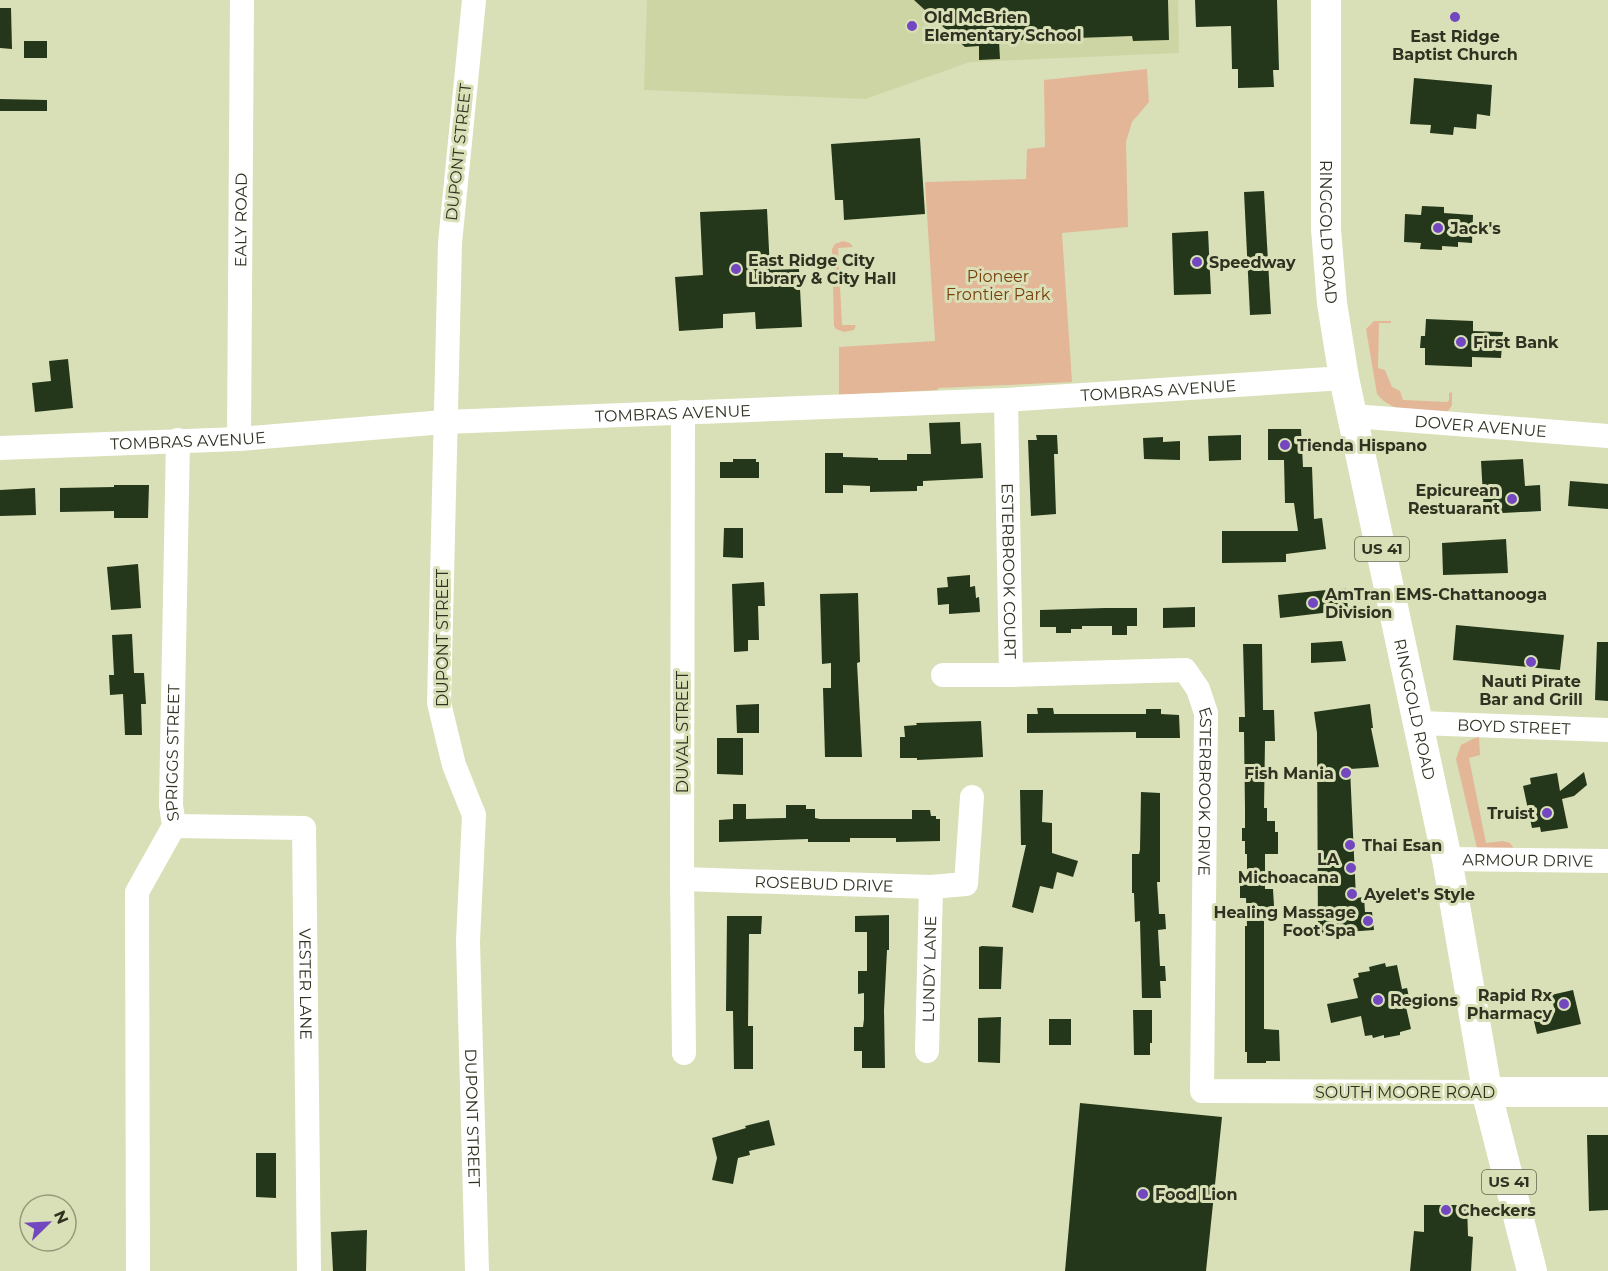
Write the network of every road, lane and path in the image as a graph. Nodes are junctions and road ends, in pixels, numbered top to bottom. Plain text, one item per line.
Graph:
1 (242, 0) edge
2 (474, 0) edge
3 (1326, 0) edge
4 (1344, 378) junction
5 (1006, 400) junction
6 (683, 412) junction
7 (1353, 416) junction
8 (444, 422) junction
9 (1608, 436) edge
10 (238, 439) junction
11 (178, 440) junction
12 (0, 448) edge
13 (943, 675) dead end
14 (1011, 675) junction
15 (1420, 723) junction
16 (1608, 730) edge
17 (972, 797) dead end
18 (174, 826) junction
19 (1448, 859) junction
20 (1608, 861) edge
21 (681, 879) junction
22 (931, 886) junction
23 (927, 1052) dead end
24 (684, 1053) dead end
25 (1202, 1091) joint
26 (1487, 1092) junction
27 (1608, 1092) edge
28 (138, 1271) edge
29 (309, 1271) edge
30 (477, 1271) edge
31 (1532, 1271) edge

1 - 10 street, EALY ROAD
2 - 8 street, DUPONT STREET
3 - 4 main road, RINGGOLD ROAD / US 41
4 - 5 street, TOMBRAS AVENUE
4 - 7 main road, RINGGOLD ROAD / US 41
5 - 6 street, TOMBRAS AVENUE
5 - 14 street, ESTERBROOK COURT
6 - 8 street, TOMBRAS AVENUE
6 - 21 street, DUVAL STREET
7 - 9 street, DOVER AVENUE
7 - 15 main road, RINGGOLD ROAD / US 41
8 - 10 street, TOMBRAS AVENUE
8 - 30 street, DUPONT STREET
10 - 11 street, TOMBRAS AVENUE
11 - 12 street, TOMBRAS AVENUE
11 - 18 street, SPRIGGS STREET
13 - 14 street, ESTERBROOK COURT
14 - 25 street, ESTERBROOK DRIVE
15 - 16 street, BOYD STREET
15 - 19 main road, RINGGOLD ROAD / US 41
17 - 22 street, ROSEBUD DRIVE
18 - 28 street, SPRIGGS STREET
18 - 29 street, VESTER LANE
19 - 20 street, ARMOUR DRIVE
19 - 26 main road, RINGGOLD ROAD / US 41
21 - 22 street, ROSEBUD DRIVE
21 - 24 street, DUVAL STREET
22 - 23 street, LUNDY LANE
25 - 26 street, SOUTH MOORE ROAD
26 - 27 main road, SOUTH MOORE ROAD
26 - 31 main road, RINGGOLD ROAD / US 41

